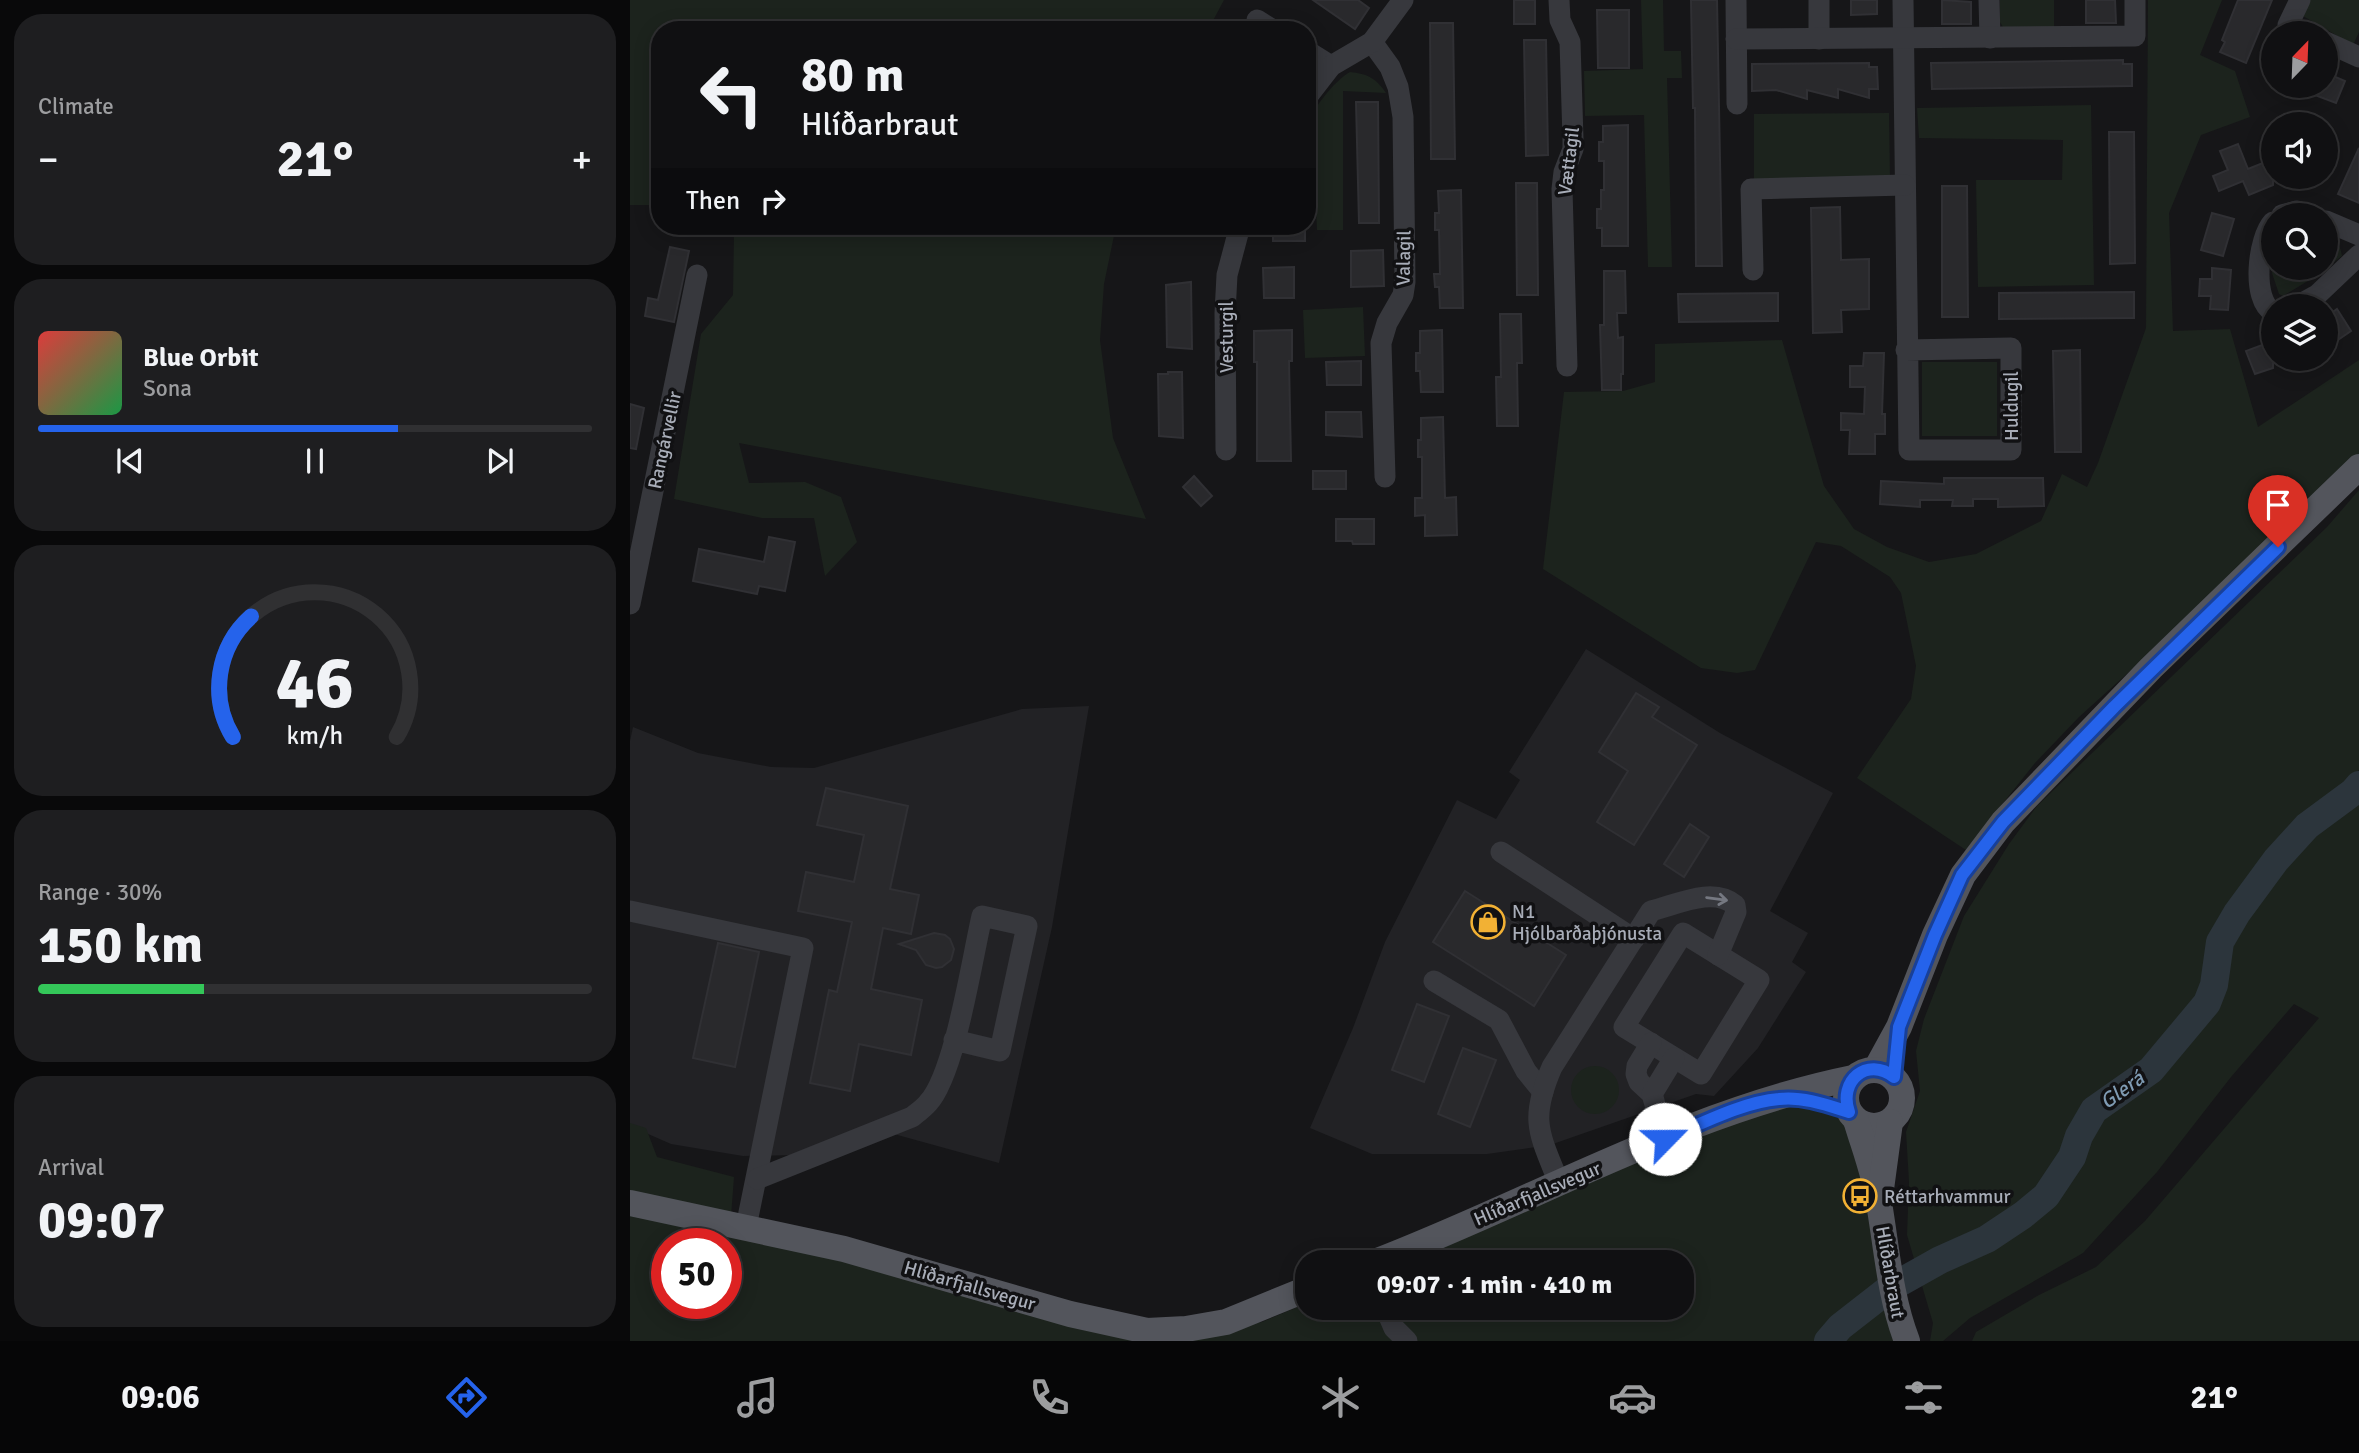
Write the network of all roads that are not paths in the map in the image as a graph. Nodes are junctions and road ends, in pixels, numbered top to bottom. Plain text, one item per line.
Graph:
1 (1402, 0) edge
2 (1559, 0) edge
3 (1736, 0) edge
4 (1819, 0) edge
5 (1903, 0) edge
6 (1989, 0) edge
7 (2135, 0) edge
8 (2300, 0) edge
9 (2290, 21) edge
10 (1990, 38) junction
11 (1736, 39) junction
12 (1819, 39) junction
13 (1904, 39) junction
14 (1372, 42) junction
15 (2338, 47) edge
16 (1316, 57) edge
17 (2359, 57) edge
18 (1331, 66) junction
19 (1316, 85) edge
20 (1737, 104) dead end
21 (1905, 185) junction
22 (2338, 226) edge
23 (1237, 235) edge
24 (2359, 235) edge
25 (2359, 255) edge
26 (2261, 259) edge
27 (1753, 270) dead end
28 (697, 275) dead end
29 (2261, 278) edge
30 (2318, 294) edge
31 (1906, 350) junction
32 (1567, 366) dead end
33 (1226, 450) dead end
34 (2359, 467) edge
35 (1385, 477) dead end
36 (630, 604) edge
37 (1501, 852) dead end
38 (630, 911) edge
39 (1634, 939) junction
40 (1718, 955) junction
41 (1434, 981) dead end
42 (954, 1040) junction
43 (1651, 1043) junction
44 (1674, 1058) junction
45 (1874, 1075) junction
46 (1543, 1092) junction
47 (1652, 1094) junction
48 (1780, 1098) junction
49 (1852, 1116) junction
50 (1890, 1122) junction
51 (1665, 1139) junction
52 (757, 1178) junction
53 (1559, 1183) junction
54 (1879, 1201) junction
55 (630, 1203) edge
56 (746, 1227) junction
57 (1404, 1250) edge
58 (1295, 1294) edge
59 (1391, 1320) edge
60 (1903, 1331) edge
61 (1407, 1341) edge

1 - 14 street
2 - 32 street, Vættagil
3 - 11 street
4 - 12 street
5 - 13 street, Huldugil
6 - 10 street
7 - 10 street
8 - 9 street
10 - 13 street
11 - 12 street
11 - 20 street
12 - 13 street
13 - 21 street, Huldugil
14 - 18 street
14 - 35 street, Valagil
15 - 17 street
16 - 18 street
18 - 19 street
21 - 27 street
21 - 31 street, Huldugil
22 - 24 street
23 - 33 street, Vesturgil
25 - 30 street
26 - 29 street
28 - 36 street, Rangárvellir
31 - 31 street, Huldugil
34 - 45 main road, Hlíðarbraut
37 - 39 street
38 - 52 street
39 -> 40 street
39 - 46 street
40 - 43 street
40 - 44 street
41 - 46 street
42 - 42 street
42 - 52 street
43 - 44 street
43 - 47 street
44 - 47 street
45 - 48 main road, Hlíðarfjallsvegur
45 - 49 main road, Hlíðarbraut
45 - 50 main road, Hlíðarbraut
46 - 53 street
47 - 51 street
48 - 49 main road, Hlíðarfjallsvegur
48 - 51 main road, Hlíðarfjallsvegur
49 - 50 main road
49 - 54 main road, Hlíðarbraut
50 - 54 main road, Hlíðarbraut
51 - 53 main road, Hlíðarfjallsvegur
52 - 56 street
53 - 57 main road, Hlíðarfjallsvegur
54 - 60 main road, Hlíðarbraut
55 - 56 main road, Hlíðarfjallsvegur
56 - 58 main road, Hlíðarfjallsvegur
59 - 61 street

